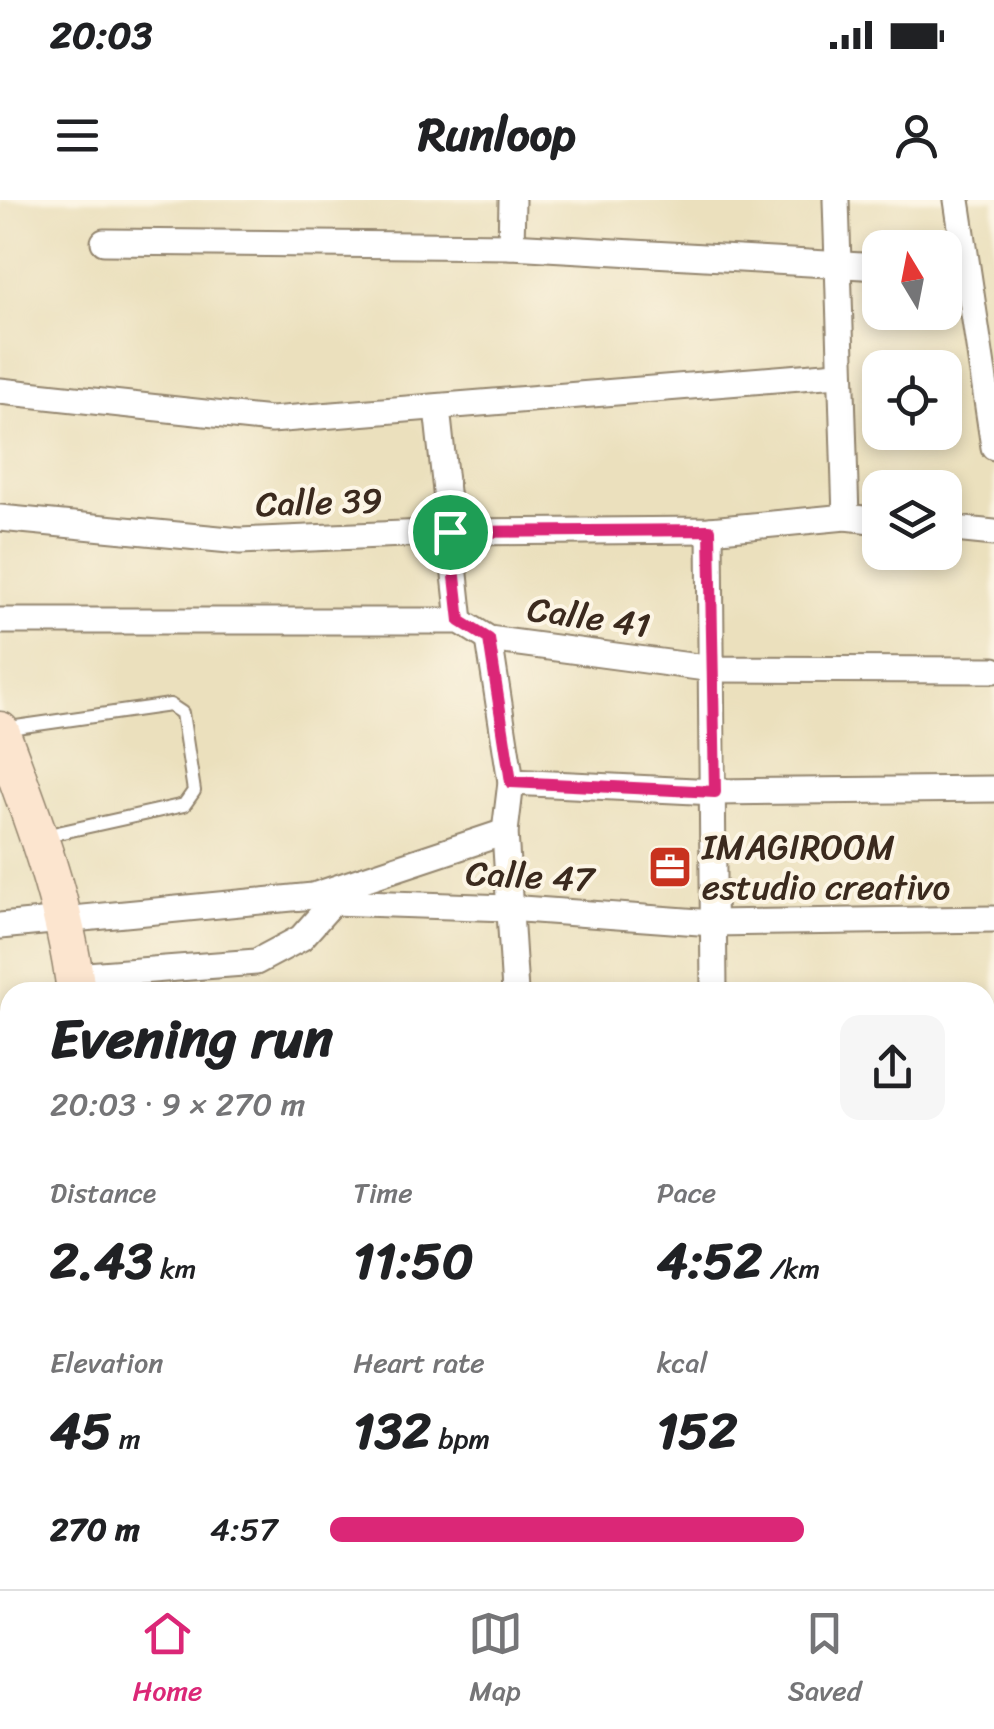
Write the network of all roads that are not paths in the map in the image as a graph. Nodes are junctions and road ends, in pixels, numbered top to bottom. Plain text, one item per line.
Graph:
1 (512, 200) edge
2 (836, 200) edge
3 (957, 200) edge
4 (957, 230) edge
5 (104, 242) dead end
6 (511, 246) junction
7 (835, 263) junction
8 (862, 265) edge
9 (962, 300) edge
10 (838, 374) junction
11 (0, 391) edge
12 (437, 408) junction
13 (994, 447) edge
14 (846, 517) junction
15 (0, 518) edge
16 (862, 519) edge
17 (710, 530) junction
18 (962, 530) edge
19 (450, 532) junction
20 (994, 533) edge
21 (460, 621) junction
22 (0, 622) edge
23 (489, 639) junction
24 (713, 669) junction
25 (994, 670) edge
26 (0, 730) edge
27 (511, 782) junction
28 (994, 790) edge
29 (715, 792) junction
30 (505, 832) junction
31 (40, 836) junction
32 (323, 899) junction
33 (508, 908) junction
34 (64, 919) junction
35 (994, 919) edge
36 (713, 923) junction
37 (0, 926) edge
38 (75, 982) edge
39 (91, 982) edge
40 (514, 982) edge
41 (714, 982) edge

1 - 6 street
2 - 7 street
3 - 4 street
5 - 6 street
6 - 7 street
7 - 8 street
7 - 10 street
9 - 13 street
10 - 12 street
10 - 14 street
11 - 12 street
12 - 19 street
14 - 16 street, Calle 39
14 - 17 street, Calle 39
15 - 19 street, Calle 39
17 - 19 street, Calle 39
17 - 24 street
18 - 20 street
19 - 21 street
21 - 22 street
21 - 23 street, Calle 41
23 - 24 street, Calle 41
23 - 27 street
24 - 25 street, Calle 41
24 - 29 street
26 - 31 street
26 - 31 lane
27 - 29 street
27 - 30 street
28 - 29 street
29 - 36 street
30 - 32 street
30 - 33 street
31 - 34 street
32 - 33 street, Calle 47
32 - 34 street, Calle 47
32 - 39 street
33 - 36 street, Calle 47
33 - 40 street
34 - 37 street, Calle 47
34 - 38 street
35 - 36 street, Calle 47
36 - 41 street

